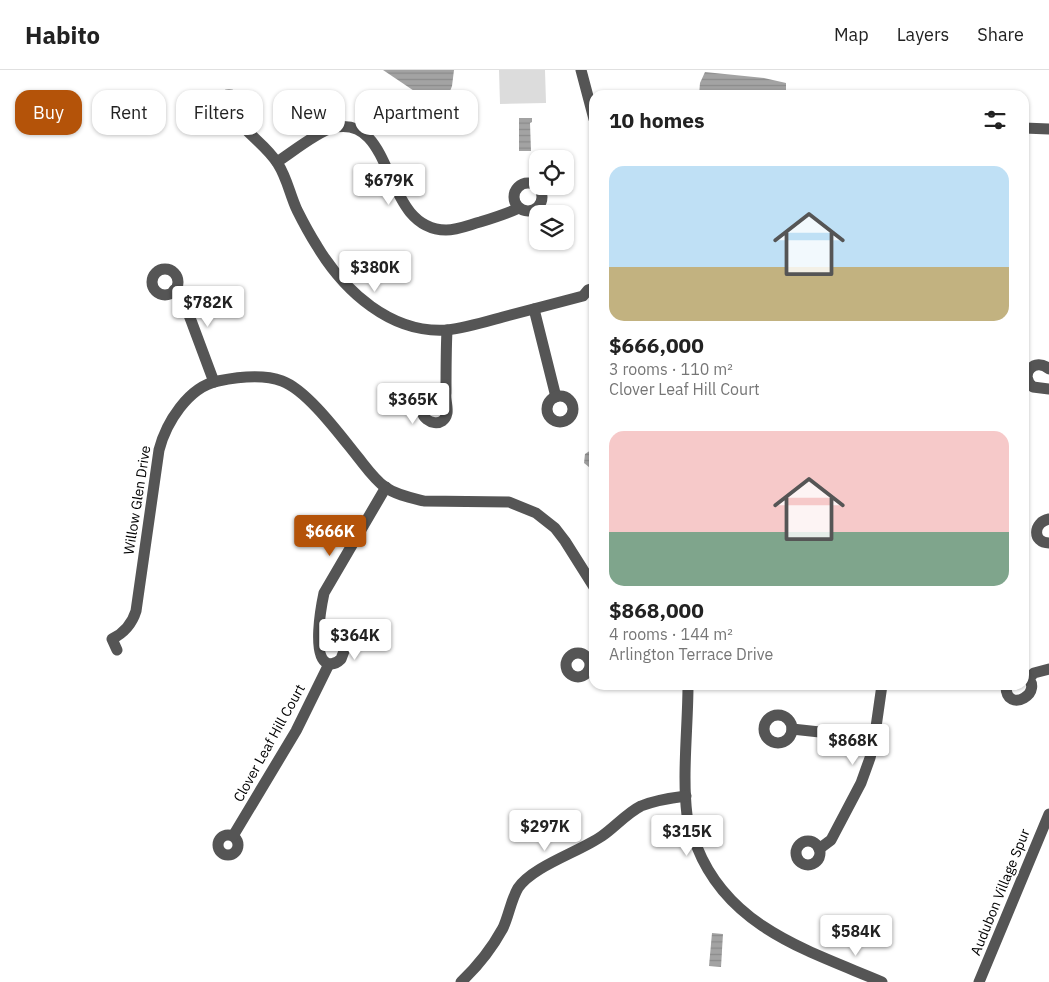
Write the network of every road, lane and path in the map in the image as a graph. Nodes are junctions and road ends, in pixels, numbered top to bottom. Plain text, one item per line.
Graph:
1 (581, 70) edge
2 (589, 100) edge
3 (1029, 128) edge
4 (1049, 129) edge
5 (250, 135) edge
6 (277, 162) junction
7 (519, 208) dead end
8 (174, 290) dead end
9 (588, 298) edge
10 (534, 309) junction
11 (447, 330) junction
12 (1049, 369) edge
13 (1029, 370) edge
14 (214, 382) junction
15 (1029, 382) edge
16 (1044, 389) edge
17 (556, 397) dead end
18 (446, 404) dead end
19 (386, 488) junction
20 (1048, 519) edge
21 (1049, 544) edge
22 (589, 579) edge
23 (319, 639) junction
24 (117, 650) dead end
25 (589, 651) edge
26 (586, 655) dead end
27 (329, 664) junction
28 (1049, 669) edge
29 (1029, 675) edge
30 (1029, 679) edge
31 (688, 690) edge
32 (881, 690) edge
33 (1007, 690) edge
34 (792, 730) dead end
35 (874, 741) junction
36 (686, 796) junction
37 (1049, 814) edge
38 (233, 836) dead end
39 (819, 849) dead end
40 (461, 982) edge
41 (882, 982) edge
42 (979, 982) edge

1 - 2 street
3 - 4 street
5 - 6 street
6 - 7 street
6 - 11 street
8 - 14 street
9 - 10 street
10 - 11 street
10 - 17 street
11 - 18 street
12 - 13 street
14 - 19 street, Willow Glen Drive
14 - 24 street, Willow Glen Drive
15 - 16 street
19 - 22 street, Willow Glen Drive
19 - 23 street
20 - 21 street
23 - 27 street
23 - 27 street
25 - 26 street
27 - 38 street, Clover Leaf Hill Court
28 - 29 street
30 - 33 street
31 - 36 street
32 - 35 street
34 - 35 street
35 - 39 street
36 - 40 street
36 - 41 street
37 - 42 street, Audubon Village Spur

